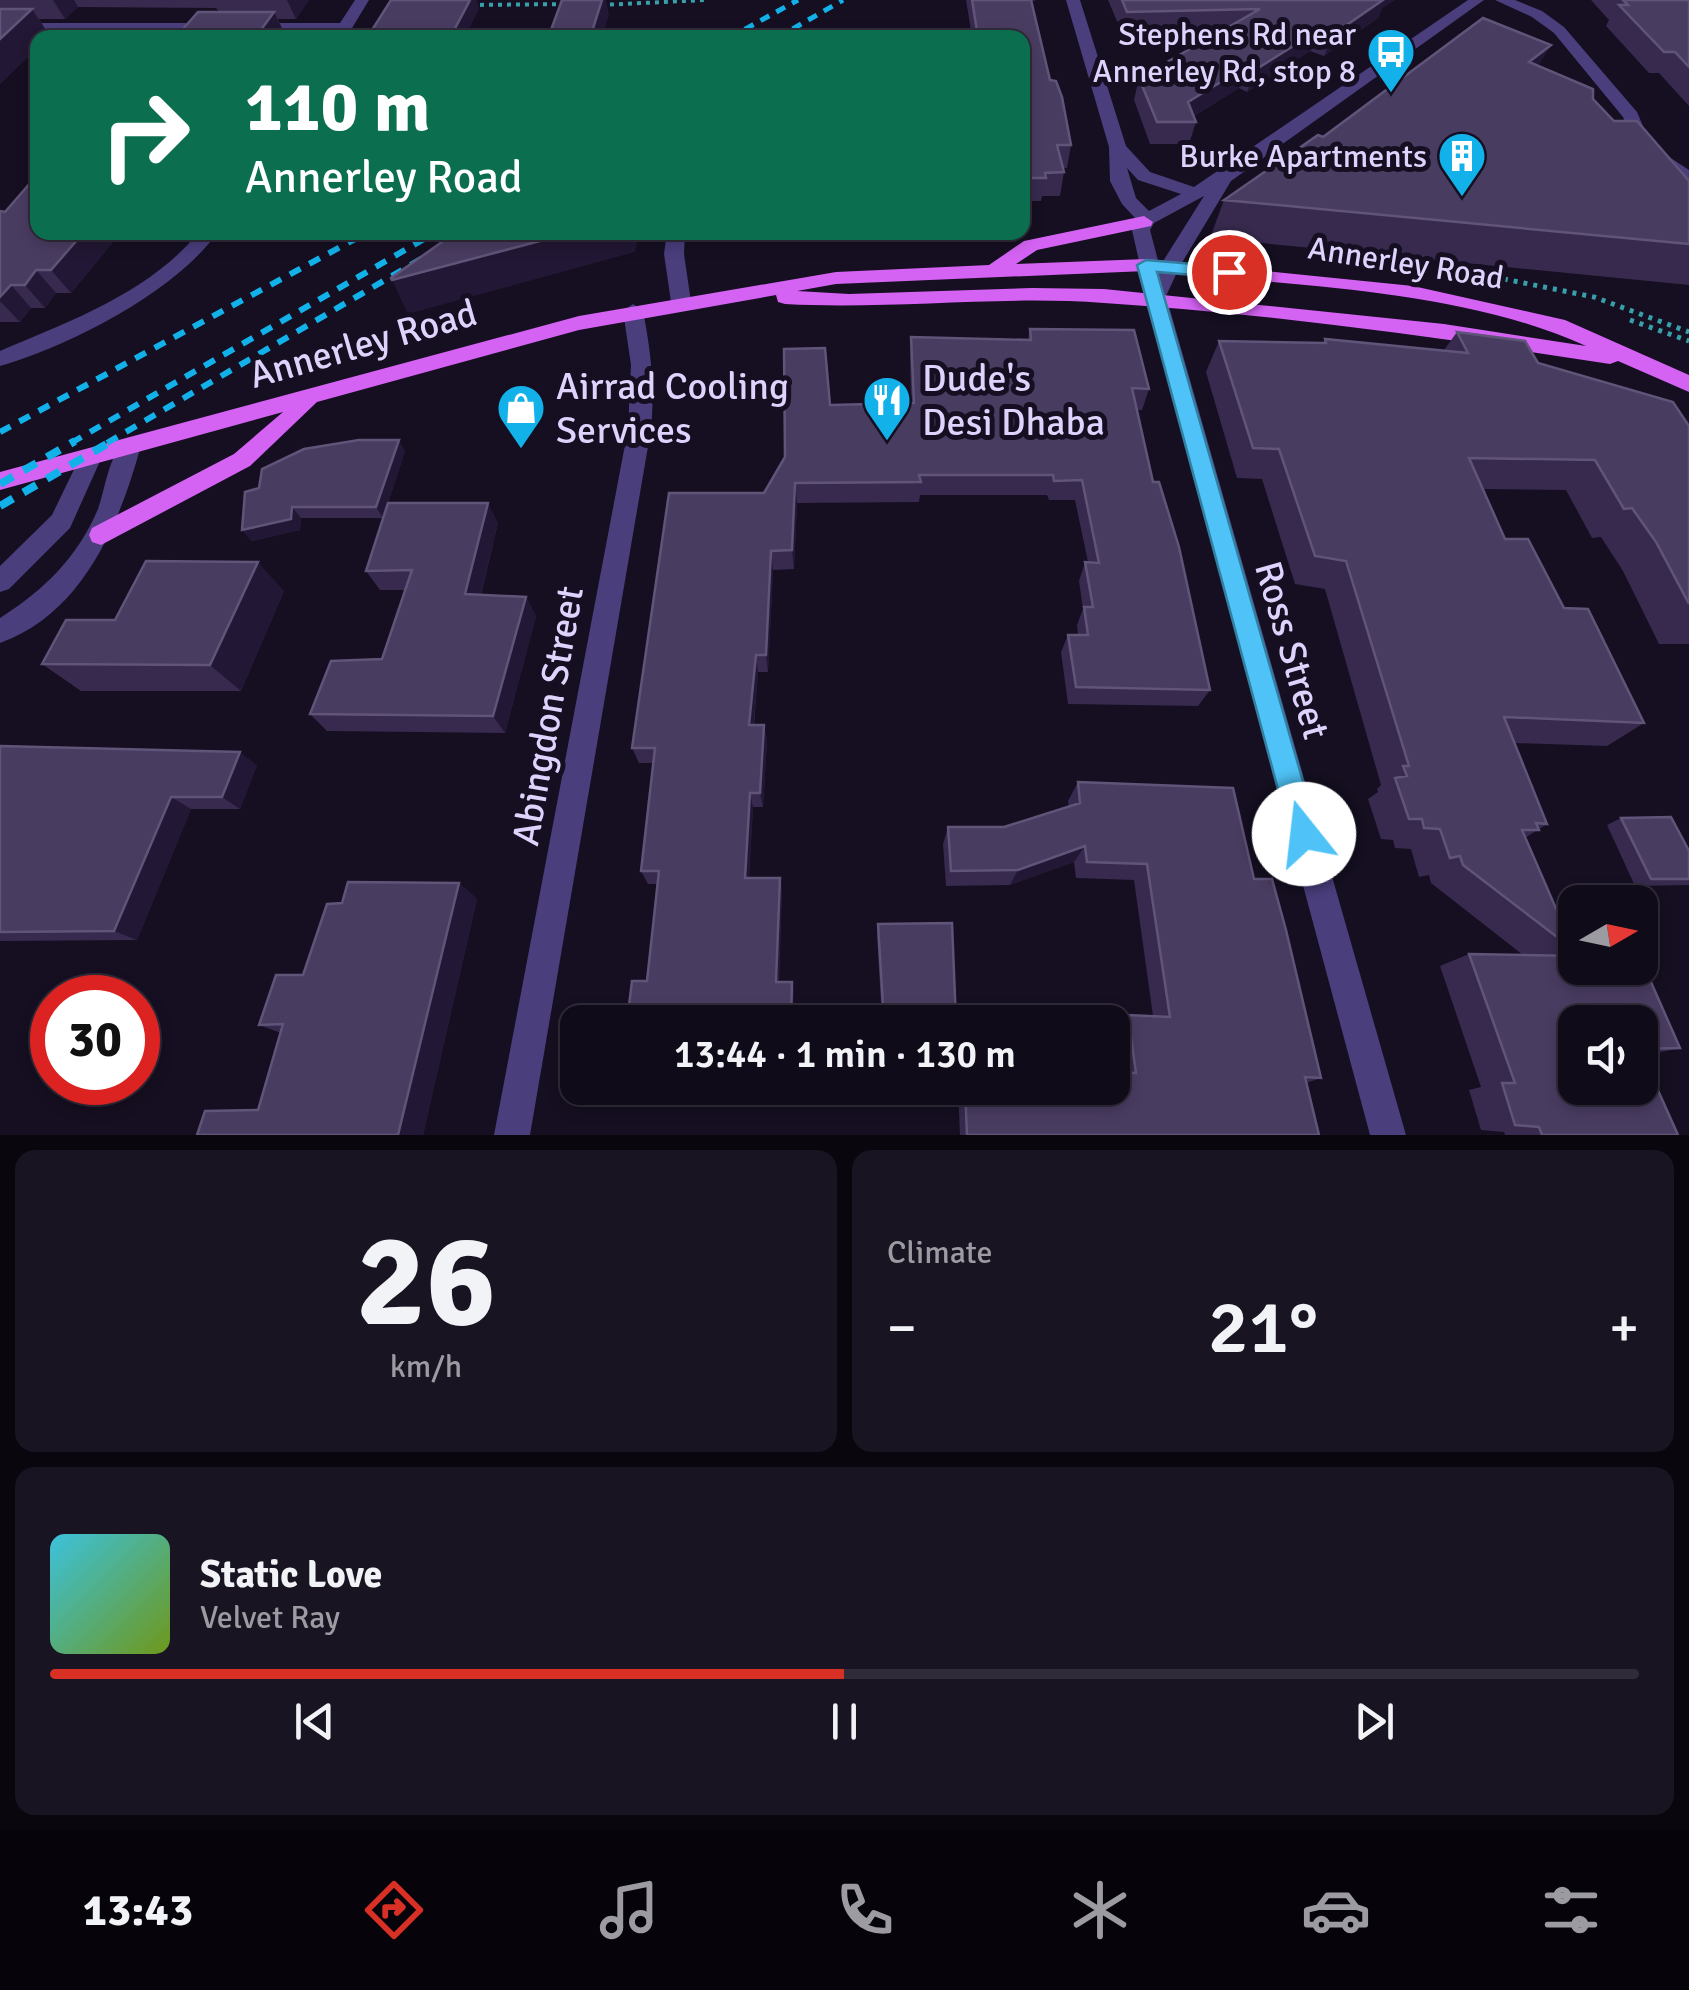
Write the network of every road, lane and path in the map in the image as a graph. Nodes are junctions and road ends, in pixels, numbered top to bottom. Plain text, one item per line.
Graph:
1 (362, 0) edge
2 (705, 0) edge
3 (1073, 0) edge
4 (1477, 0) edge
5 (1502, 0) edge
6 (572, 4) edge
7 (587, 4) edge
8 (457, 5) edge
9 (0, 27) edge
10 (205, 30) edge
11 (342, 30) edge
12 (1118, 147) junction
13 (1224, 178) junction
14 (1689, 178) edge
15 (1193, 192) junction
16 (1145, 220) junction
17 (204, 240) edge
18 (675, 240) edge
19 (1146, 265) junction
20 (1170, 266) junction
21 (996, 269) junction
22 (750, 295) junction
23 (1157, 300) junction
24 (682, 302) junction
25 (633, 311) junction
26 (38, 342) junction
27 (0, 359) edge
28 (1626, 359) junction
29 (0, 368) edge
30 (1689, 384) edge
31 (315, 396) junction
32 (129, 449) junction
33 (90, 459) junction
34 (0, 481) edge
35 (101, 534) junction
36 (0, 582) edge
37 (0, 632) edge
38 (512, 1135) edge
39 (1388, 1135) edge

1 - 11 street
2 - 7 path
3 - 12 street
4 - 13 street
5 - 14 street
6 - 8 path
9 - 10 street
12 - 15 street
12 - 16 street
13 - 15 street
13 - 20 street
15 - 16 street
16 - 19 street, Ross Street
16 - 21 main road
17 - 26 street
18 - 24 street
19 - 20 main road, Annerley Road
19 - 21 main road, Annerley Road
19 - 23 street, Ross Street
20 - 23 street
20 - 28 main road, Annerley Road
21 - 22 main road, Annerley Road
22 - 23 main road, Annerley Road
22 - 24 main road, Annerley Road
23 - 28 main road, Annerley Road
23 - 39 street, Ross Street
24 - 25 main road, Annerley Road
25 - 31 main road, Annerley Road
25 - 38 street, Abingdon Street
26 - 27 street
26 - 29 street
28 - 30 main road, Annerley Road
31 - 32 main road, Annerley Road
31 - 35 main road
32 - 33 main road, Annerley Road
32 - 35 street
33 - 34 main road, Annerley Road
33 - 36 street
35 - 37 street

